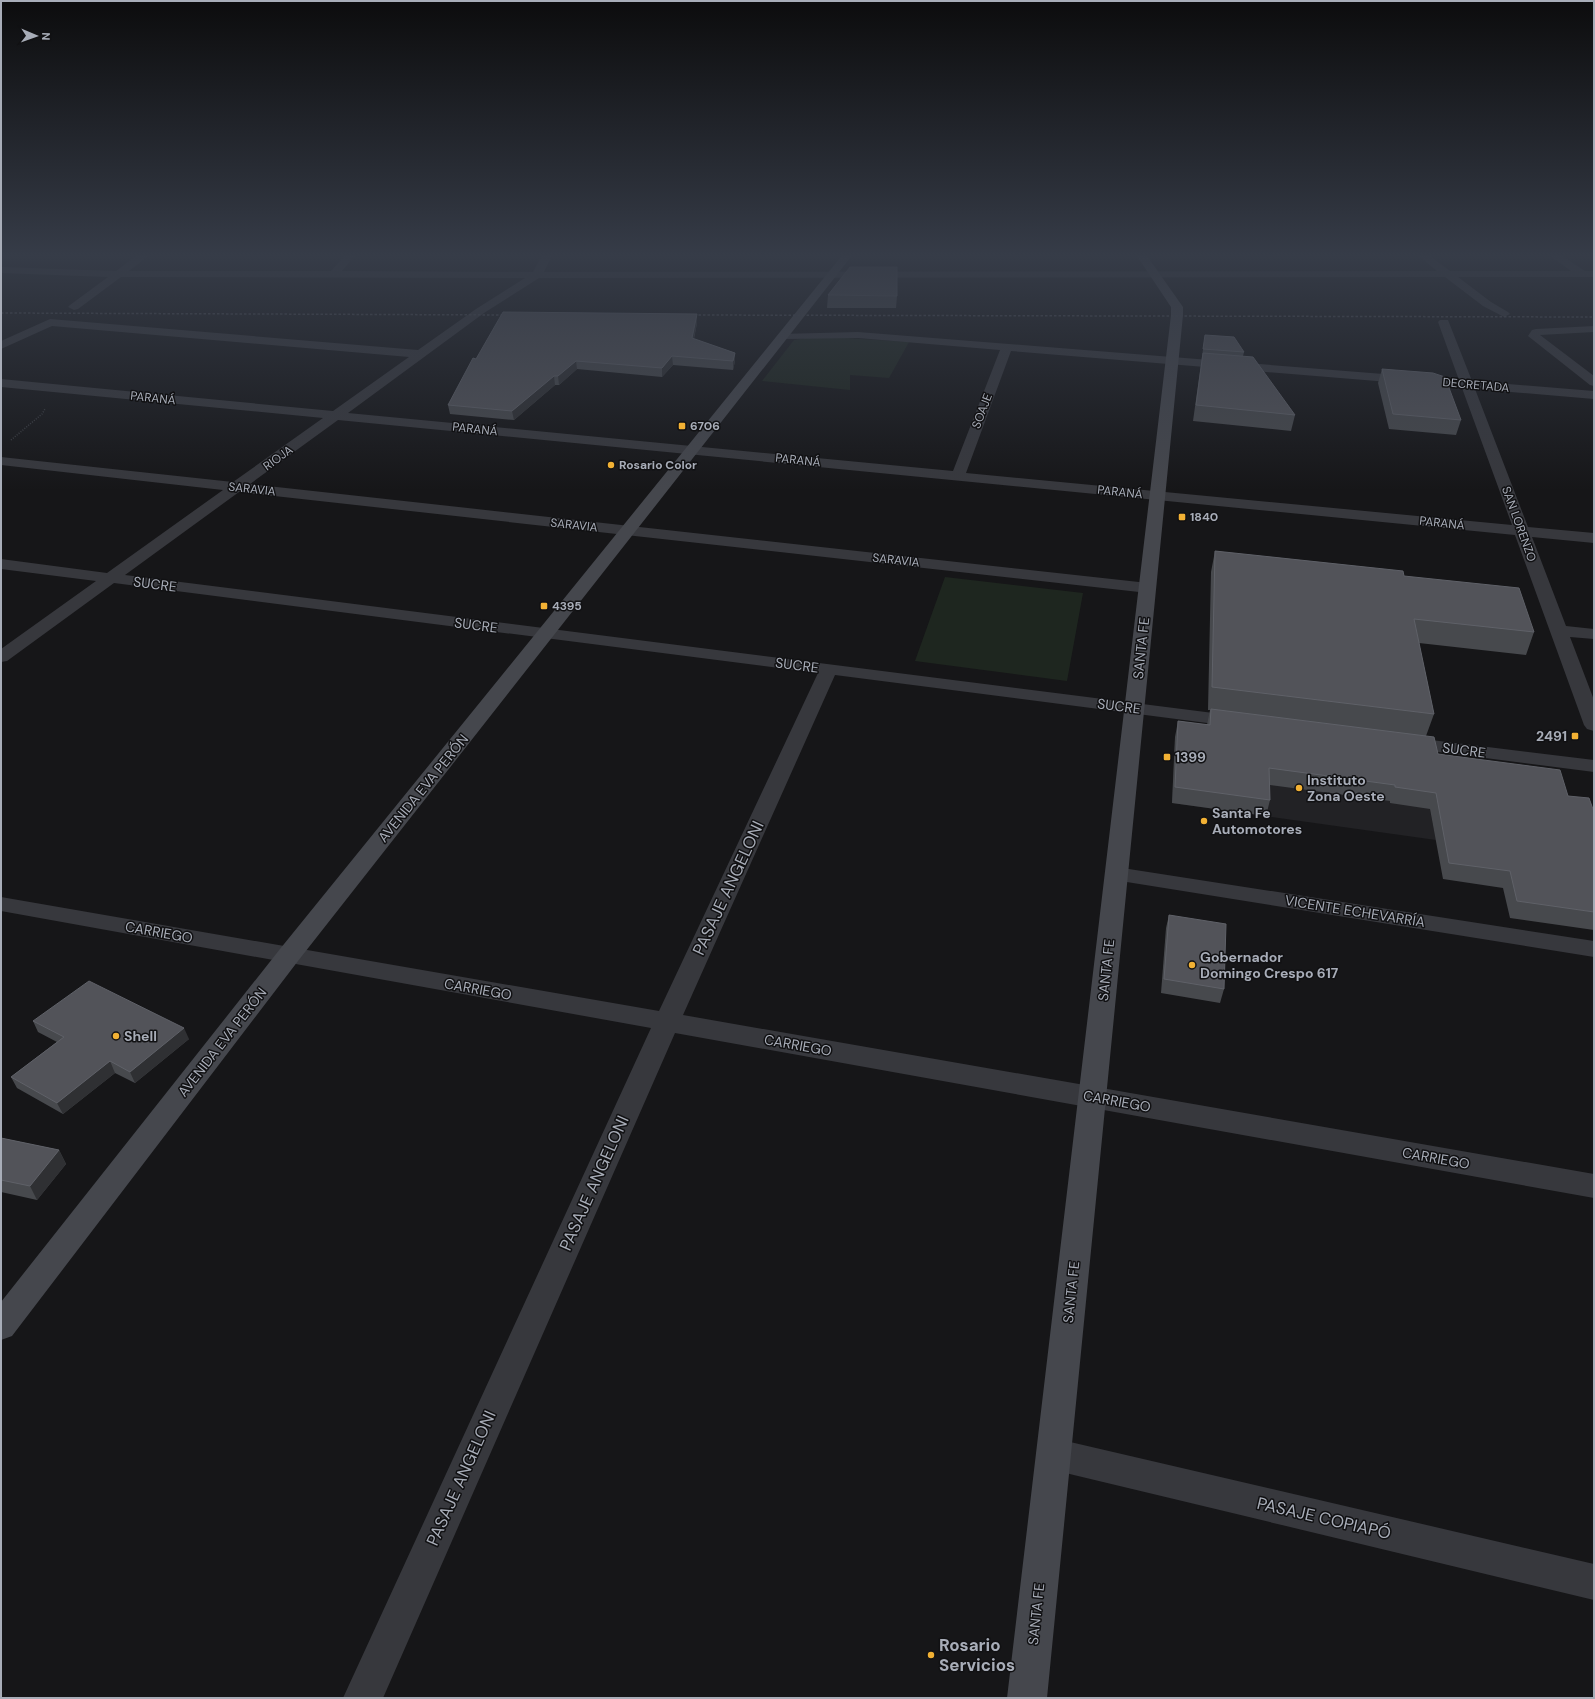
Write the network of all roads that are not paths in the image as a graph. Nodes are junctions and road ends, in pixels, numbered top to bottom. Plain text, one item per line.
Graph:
1 (28, 332) edge
2 (169, 332) edge
3 (450, 332) edge
4 (787, 332) edge
5 (1175, 332) edge
6 (1448, 332) edge
7 (1536, 332) edge
8 (784, 336) junction
9 (1, 345) edge
10 (1007, 347) junction
11 (421, 354) junction
12 (1173, 360) junction
13 (1594, 382) edge
14 (1, 383) edge
15 (1467, 384) junction
16 (1594, 395) edge
17 (337, 416) junction
18 (692, 450) junction
19 (1, 461) edge
20 (958, 476) junction
21 (238, 487) junction
22 (1158, 495) junction
23 (628, 531) junction
24 (1522, 531) junction
25 (1594, 538) edge
26 (1, 564) edge
27 (111, 578) junction
28 (1148, 588) junction
29 (1558, 630) junction
30 (546, 634) junction
31 (1594, 634) edge
32 (1, 657) edge
33 (829, 669) junction
34 (1134, 708) junction
35 (1253, 723) edge
36 (1594, 725) edge
37 (1388, 740) edge
38 (1594, 766) edge
39 (1116, 874) junction
40 (1, 904) edge
41 (1594, 948) edge
42 (289, 955) junction
43 (667, 1022) junction
44 (1092, 1097) junction
45 (1594, 1186) edge
46 (1, 1326) edge
47 (1053, 1454) junction
48 (1594, 1582) edge
49 (363, 1698) edge
50 (1027, 1698) edge

1 - 9 street
2 - 11 street
3 - 11 street, RIOJA
4 - 8 main road, AVENIDA EVA PERÓN
5 - 12 main road, SANTA FE
6 - 15 street, SAN LORENZO
7 - 13 street
8 - 10 street, DECRETADA
8 - 18 main road, AVENIDA EVA PERÓN
10 - 12 street, DECRETADA
10 - 20 street, SOAJE
11 - 17 street, RIOJA
12 - 15 street, DECRETADA
12 - 22 main road, SANTA FE
14 - 17 street, PARANÁ
15 - 16 street, DECRETADA
15 - 24 street, SAN LORENZO
17 - 18 street, PARANÁ
17 - 21 street, RIOJA
18 - 20 street, PARANÁ
18 - 23 main road, AVENIDA EVA PERÓN
19 - 21 street, SARAVIA
20 - 22 street, PARANÁ
21 - 23 street, SARAVIA
21 - 27 street, RIOJA
22 - 24 street, PARANÁ
22 - 28 main road, SANTA FE
23 - 28 street, SARAVIA
23 - 30 main road, AVENIDA EVA PERÓN
24 - 25 street, PARANÁ
24 - 29 street, SAN LORENZO
26 - 27 street, SUCRE
27 - 30 street, SUCRE
27 - 32 street, RIOJA
28 - 34 main road, SANTA FE
29 - 31 street
29 - 36 street, SAN LORENZO
30 - 33 street, SUCRE
30 - 42 main road, AVENIDA EVA PERÓN
33 - 34 street, SUCRE
33 - 43 street, PASAJE ANGELONI
34 - 35 street, SUCRE
34 - 39 main road, SANTA FE
37 - 38 street, SUCRE
39 - 41 street, VICENTE ECHEVARRÍA
39 - 44 main road, SANTA FE
40 - 42 street, CARRIEGO
42 - 43 street, CARRIEGO
42 - 46 main road, AVENIDA EVA PERÓN
43 - 44 street, CARRIEGO
43 - 49 street, PASAJE ANGELONI
44 - 45 street, CARRIEGO
44 - 47 main road, SANTA FE
47 - 48 street, PASAJE COPIAPÓ
47 - 50 main road, SANTA FE

